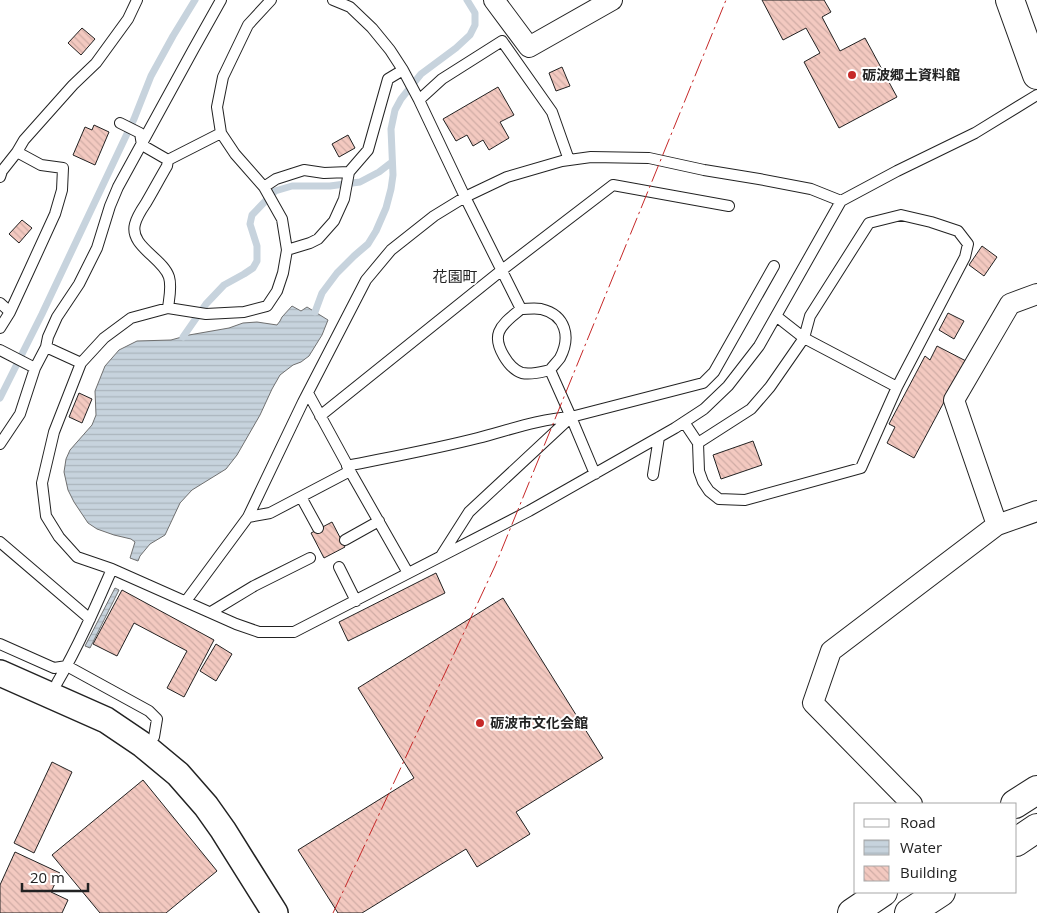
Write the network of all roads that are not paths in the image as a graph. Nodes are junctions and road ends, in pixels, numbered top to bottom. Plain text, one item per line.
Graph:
1 (137, 0) edge
2 (222, 0) edge
3 (271, 0) edge
4 (333, 0) edge
5 (494, 0) edge
6 (612, 0) edge
7 (1010, 0) edge
8 (403, 70) junction
9 (1037, 75) edge
10 (1037, 95) edge
11 (419, 100) junction
12 (120, 123) dead end
13 (221, 133) junction
14 (142, 145) junction
15 (17, 152) junction
16 (168, 160) junction
17 (569, 160) junction
18 (349, 172) junction
19 (0, 177) edge
20 (264, 187) junction
21 (465, 197) junction
22 (841, 201) junction
23 (729, 206) dead end
24 (287, 250) junction
25 (774, 266) dead end
26 (502, 270) junction
27 (1037, 294) edge
28 (0, 303) edge
29 (168, 308) junction
30 (521, 309) junction
31 (10, 312) junction
32 (776, 316) junction
33 (0, 328) edge
34 (804, 338) junction
35 (46, 346) junction
36 (0, 350) edge
37 (81, 363) junction
38 (35, 368) junction
39 (550, 370) junction
40 (897, 386) junction
41 (308, 393) junction
42 (320, 416) junction
43 (571, 417) junction
44 (684, 422) junction
45 (659, 437) junction
46 (698, 443) junction
47 (0, 444) edge
48 (349, 468) junction
49 (595, 474) junction
50 (652, 475) dead end
51 (301, 497) junction
52 (1037, 511) edge
53 (248, 517) junction
54 (378, 521) junction
55 (997, 526) junction
56 (318, 528) dead end
57 (345, 540) dead end
58 (0, 542) edge
59 (440, 557) junction
60 (310, 558) dead end
61 (339, 567) dead end
62 (112, 569) junction
63 (408, 573) junction
64 (186, 601) junction
65 (356, 601) junction
66 (211, 612) junction
67 (90, 619) junction
68 (0, 644) edge
69 (67, 666) junction
70 (0, 674) edge
71 (57, 684) dead end
72 (154, 737) dead end
73 (1037, 790) edge
74 (911, 803) edge
75 (1017, 803) edge
76 (1037, 828) edge
77 (1017, 841) edge
78 (882, 893) edge
79 (939, 893) edge
80 (275, 913) edge
81 (852, 913) edge
82 (909, 913) edge

1 - 15 lane
2 - 14 lane
3 - 13 lane
4 - 8 lane
5 - 6 street
7 - 9 highway
8 - 11 lane
8 - 18 lane
10 - 22 lane
11 - 17 lane
11 - 21 lane
12 - 14 lane
13 - 16 lane
13 - 20 lane
14 - 16 lane
14 - 35 lane
15 - 19 lane
15 - 31 lane
16 - 29 lane
17 - 21 lane
17 - 22 lane
18 - 20 lane
18 - 24 lane
20 - 24 lane
21 - 26 lane
21 - 41 lane
22 - 32 lane
23 - 26 lane
24 - 29 lane
25 - 43 lane
26 - 30 lane
26 - 42 lane
27 - 55 street
28 - 31 lane
29 - 37 lane
30 - 39 lane
30 - 39 lane
31 - 33 lane
32 - 34 lane
32 - 44 lane
34 - 40 lane
34 - 40 lane
34 - 46 lane
35 - 37 lane
35 - 38 lane
36 - 38 lane
37 - 62 lane
38 - 47 lane
39 - 43 lane
40 - 46 lane
41 - 42 lane
41 - 53 lane
42 - 48 lane
43 - 48 lane
43 - 49 lane
43 - 59 lane
44 - 45 lane
44 - 46 lane
45 - 49 lane
45 - 50 lane
48 - 51 lane
48 - 54 lane
49 - 59 lane
51 - 53 lane
51 - 56 lane
52 - 55 street
53 - 64 lane
54 - 57 lane
54 - 63 lane
55 - 74 street
58 - 67 lane
59 - 63 lane
60 - 66 lane
61 - 65 lane
62 - 64 lane
62 - 67 lane
63 - 65 lane
64 - 66 lane
65 - 66 lane
67 - 69 lane
68 - 69 lane
69 - 71 lane
69 - 72 lane
70 - 80 street
73 - 75 highway
76 - 77 highway
78 - 81 highway
79 - 82 highway

